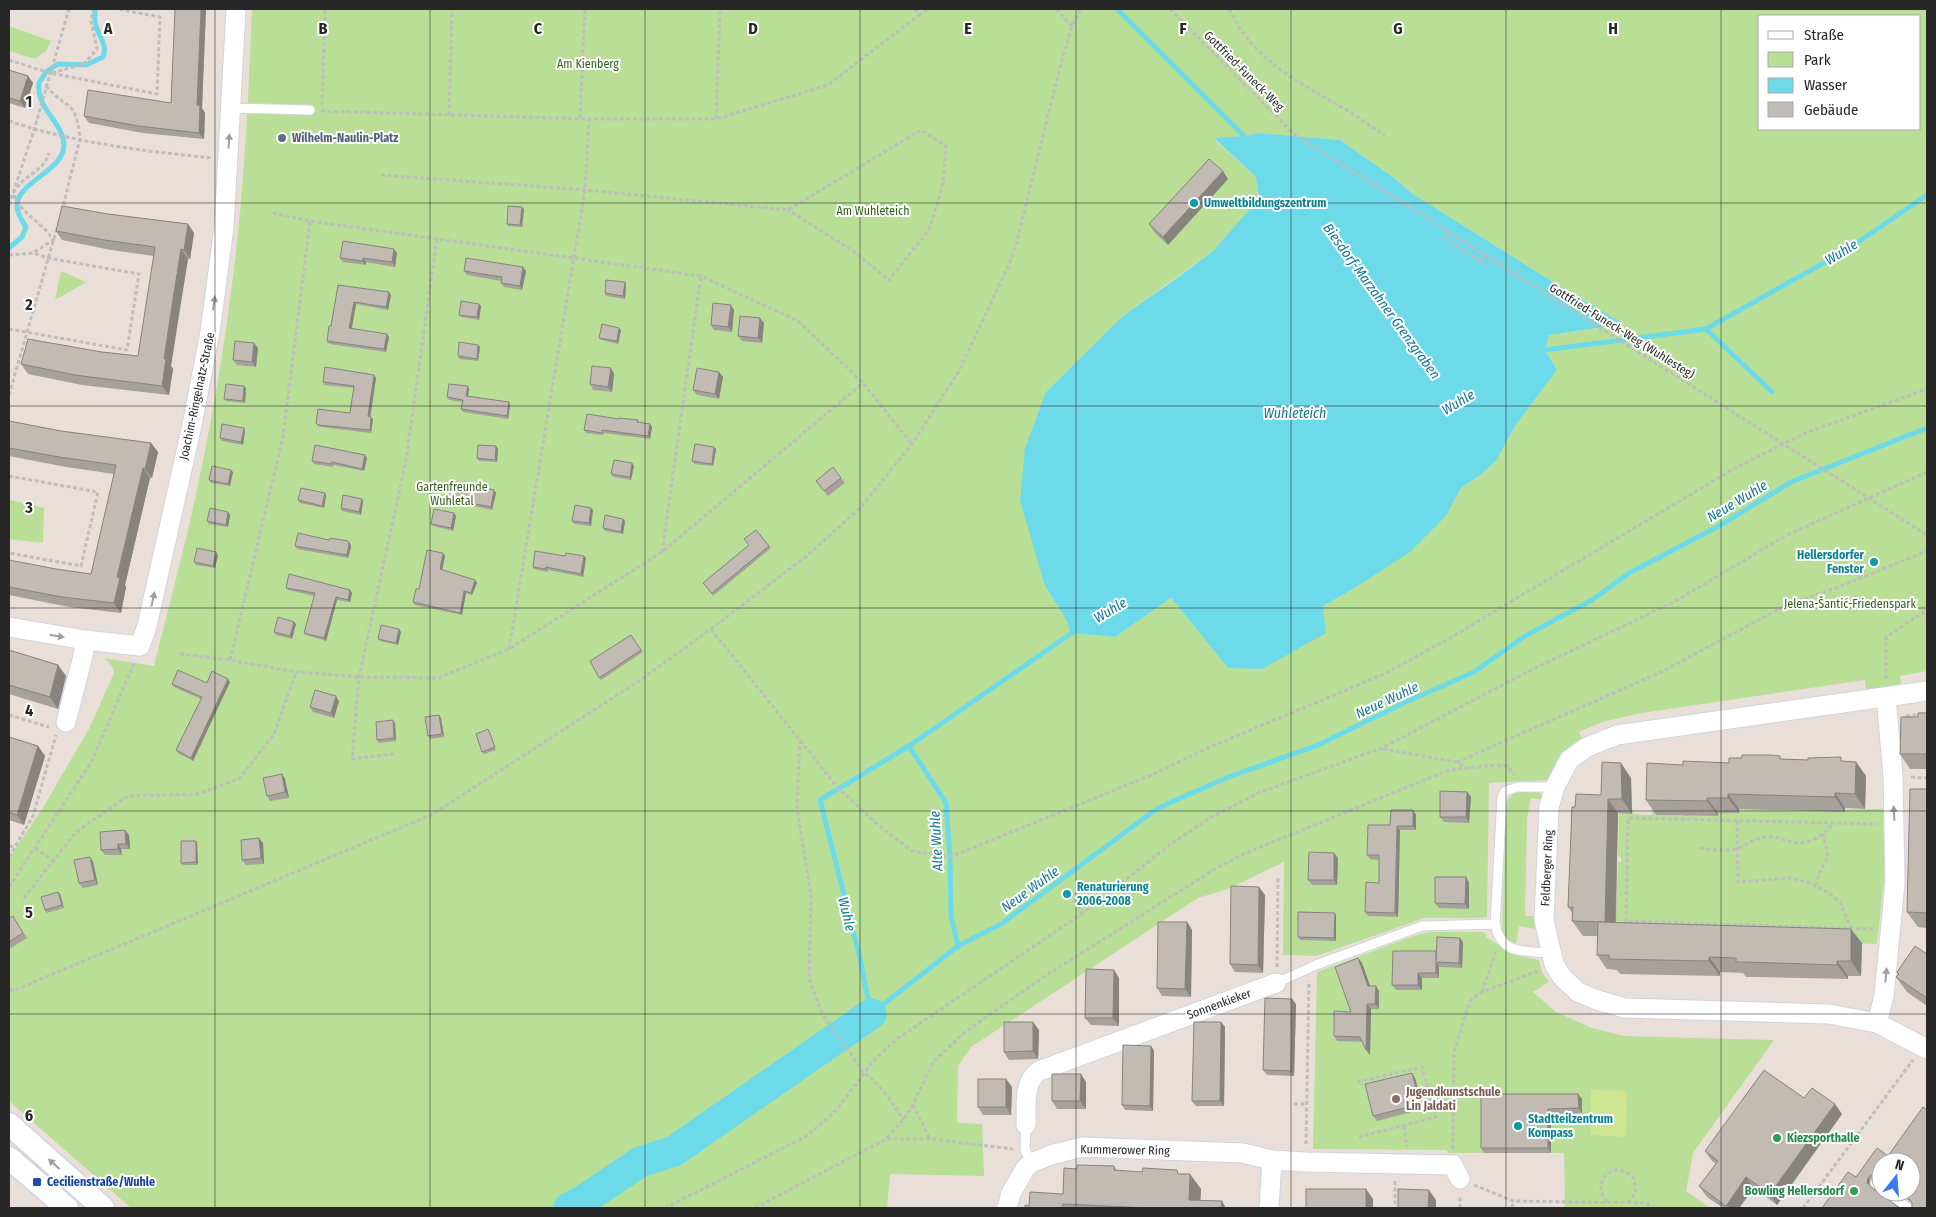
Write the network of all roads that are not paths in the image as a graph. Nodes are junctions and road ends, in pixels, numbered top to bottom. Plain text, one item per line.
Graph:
1 (236, 9) edge
2 (231, 108) junction
3 (310, 110) road end
4 (9, 627) edge
5 (85, 640) junction
6 (1927, 692) edge
7 (1886, 697) junction
8 (62, 726) road end
9 (1555, 787) junction
10 (1495, 924) junction
11 (1552, 958) junction
12 (1276, 983) joint
13 (1878, 1023) junction
14 (1921, 1053) edge
15 (9, 1124) edge
16 (1026, 1125) joint
17 (1028, 1157) junction
18 (9, 1158) edge
19 (1272, 1160) junction
20 (1457, 1172) road end
21 (67, 1208) edge
22 (103, 1208) edge
23 (1007, 1208) edge
24 (1269, 1208) edge

1 - 2 street, Joachim-Ringelnatz-Straße
2 - 3 lane
5 -> 2 street, Joachim-Ringelnatz-Straße
4 -> 5 street
5 - 8 street
6 - 7 street, Feldberger Ring
7 - 9 street, Feldberger Ring
13 -> 7 street
9 - 10 lane
9 - 11 street, Feldberger Ring
10 - 11 lane
10 - 12 lane, Sonnenkieker
11 - 13 street, Feldberger Ring
12 - 16 street, Sonnenkieker
13 - 14 street, Feldberger Ring
22 -> 15 street
16 - 17 lane, Sonnenkieker
17 - 19 street, Kummerower Ring
17 - 23 street
18 - 21 street
19 - 20 street, Kummerower Ring
19 - 24 street

